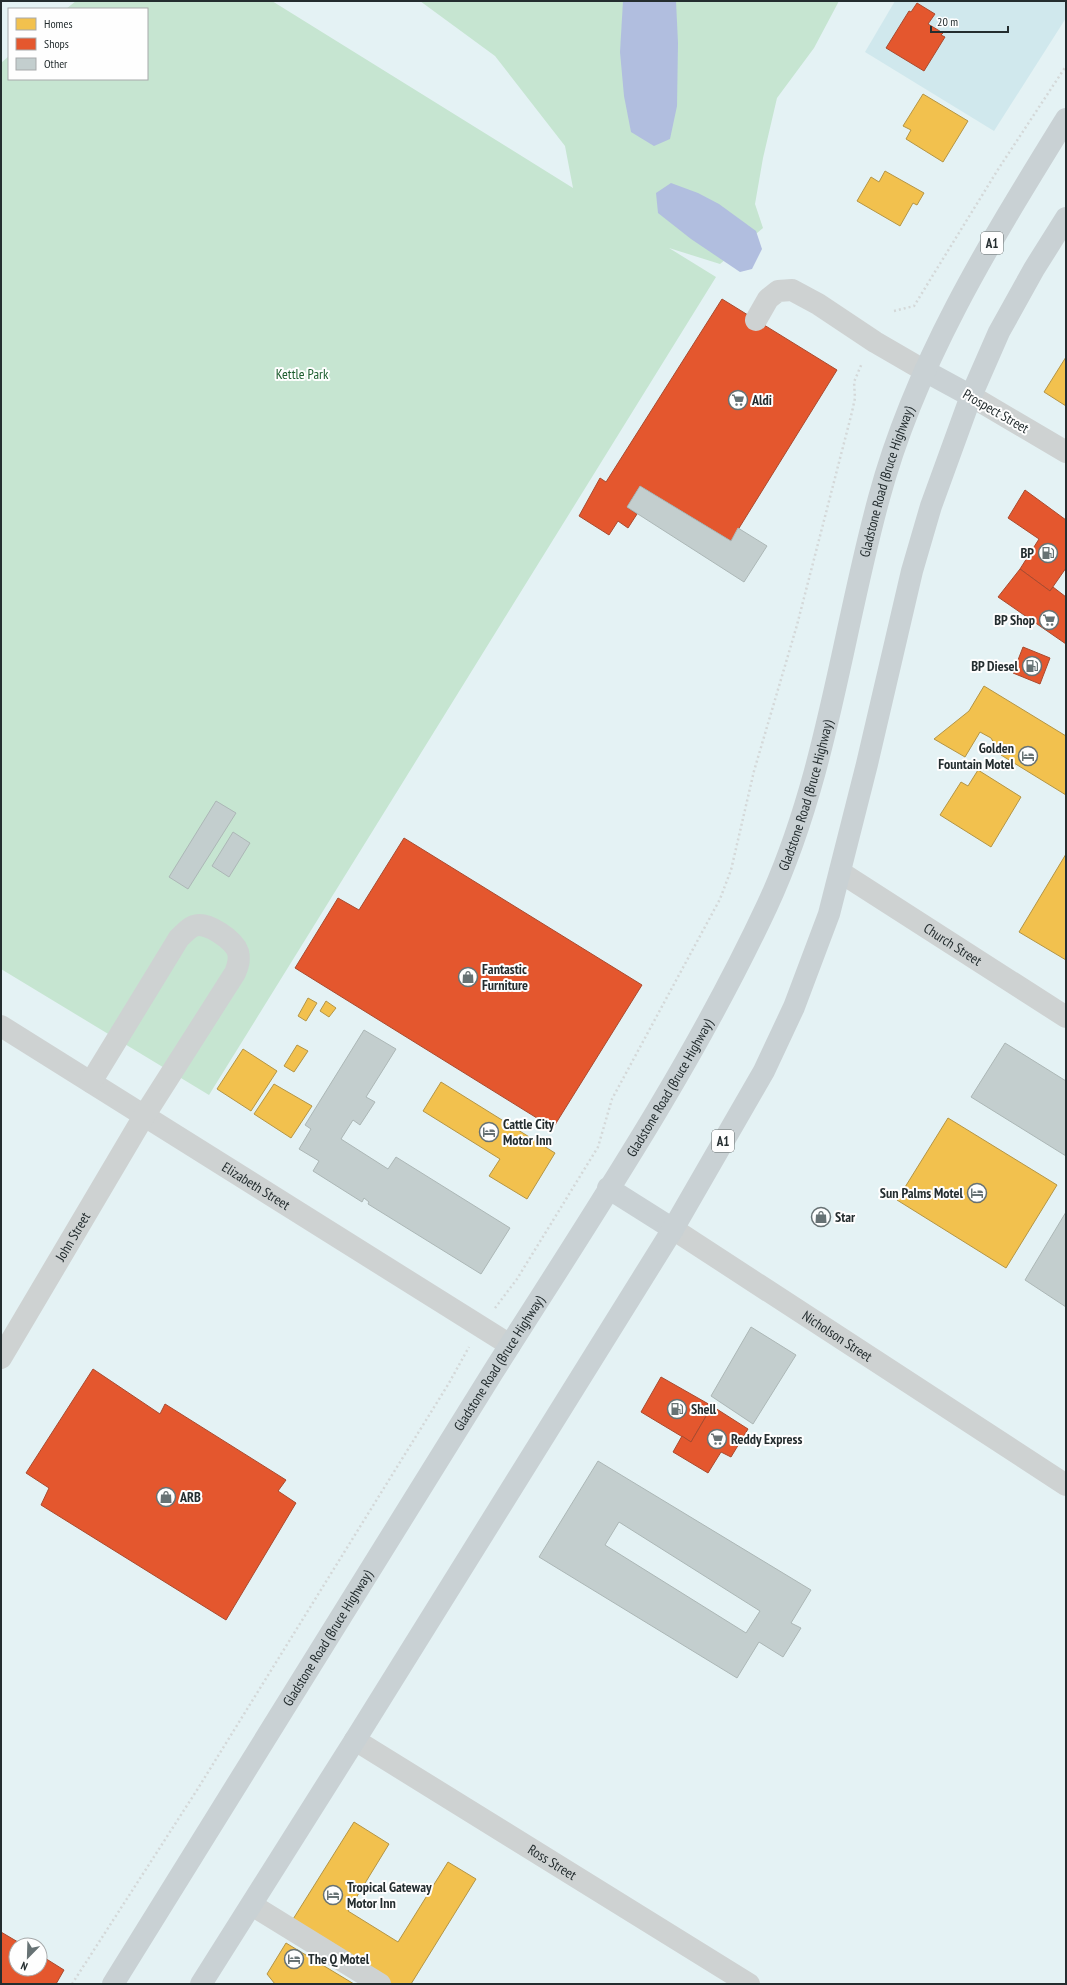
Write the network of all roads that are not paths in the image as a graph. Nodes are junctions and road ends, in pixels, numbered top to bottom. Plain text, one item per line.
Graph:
1 (1066, 119) edge
2 (1066, 218) edge
3 (756, 320) dead end
4 (925, 371) junction
5 (971, 396) junction
6 (1066, 452) edge
7 (840, 872) junction
8 (1066, 1016) edge
9 (1, 1026) edge
10 (90, 1082) junction
11 (144, 1116) junction
12 (608, 1188) junction
13 (673, 1229) junction
14 (510, 1345) junction
15 (1, 1358) edge
16 (1066, 1485) edge
17 (355, 1740) junction
18 (252, 1905) junction
19 (113, 1984) edge
20 (202, 1984) edge
21 (380, 1984) edge
22 (749, 1984) edge

1 - 4 highway, Gladstone Road (Bruce Highway) / A1
2 - 5 highway, A1
3 - 4 street
4 - 5 highway, Prospect Street
4 - 12 highway, Gladstone Road (Bruce Highway) / A1
5 - 6 street, Prospect Street
5 - 7 highway, A1
7 - 8 street, Church Street
7 - 13 highway, A1
9 - 10 street, Elizabeth Street
10 - 11 street, Elizabeth Street
10 - 11 street, John Street
11 - 14 street, Elizabeth Street
11 - 15 street, John Street
12 - 13 highway, Nicholson Street
12 - 14 highway, Gladstone Road (Bruce Highway) / A1
13 - 16 street, Nicholson Street
13 - 17 highway, A1
14 - 19 highway, Gladstone Road (Bruce Highway) / A1
17 - 18 highway, A1
17 - 22 street, Ross Street
18 - 20 highway, A1
18 - 21 street

